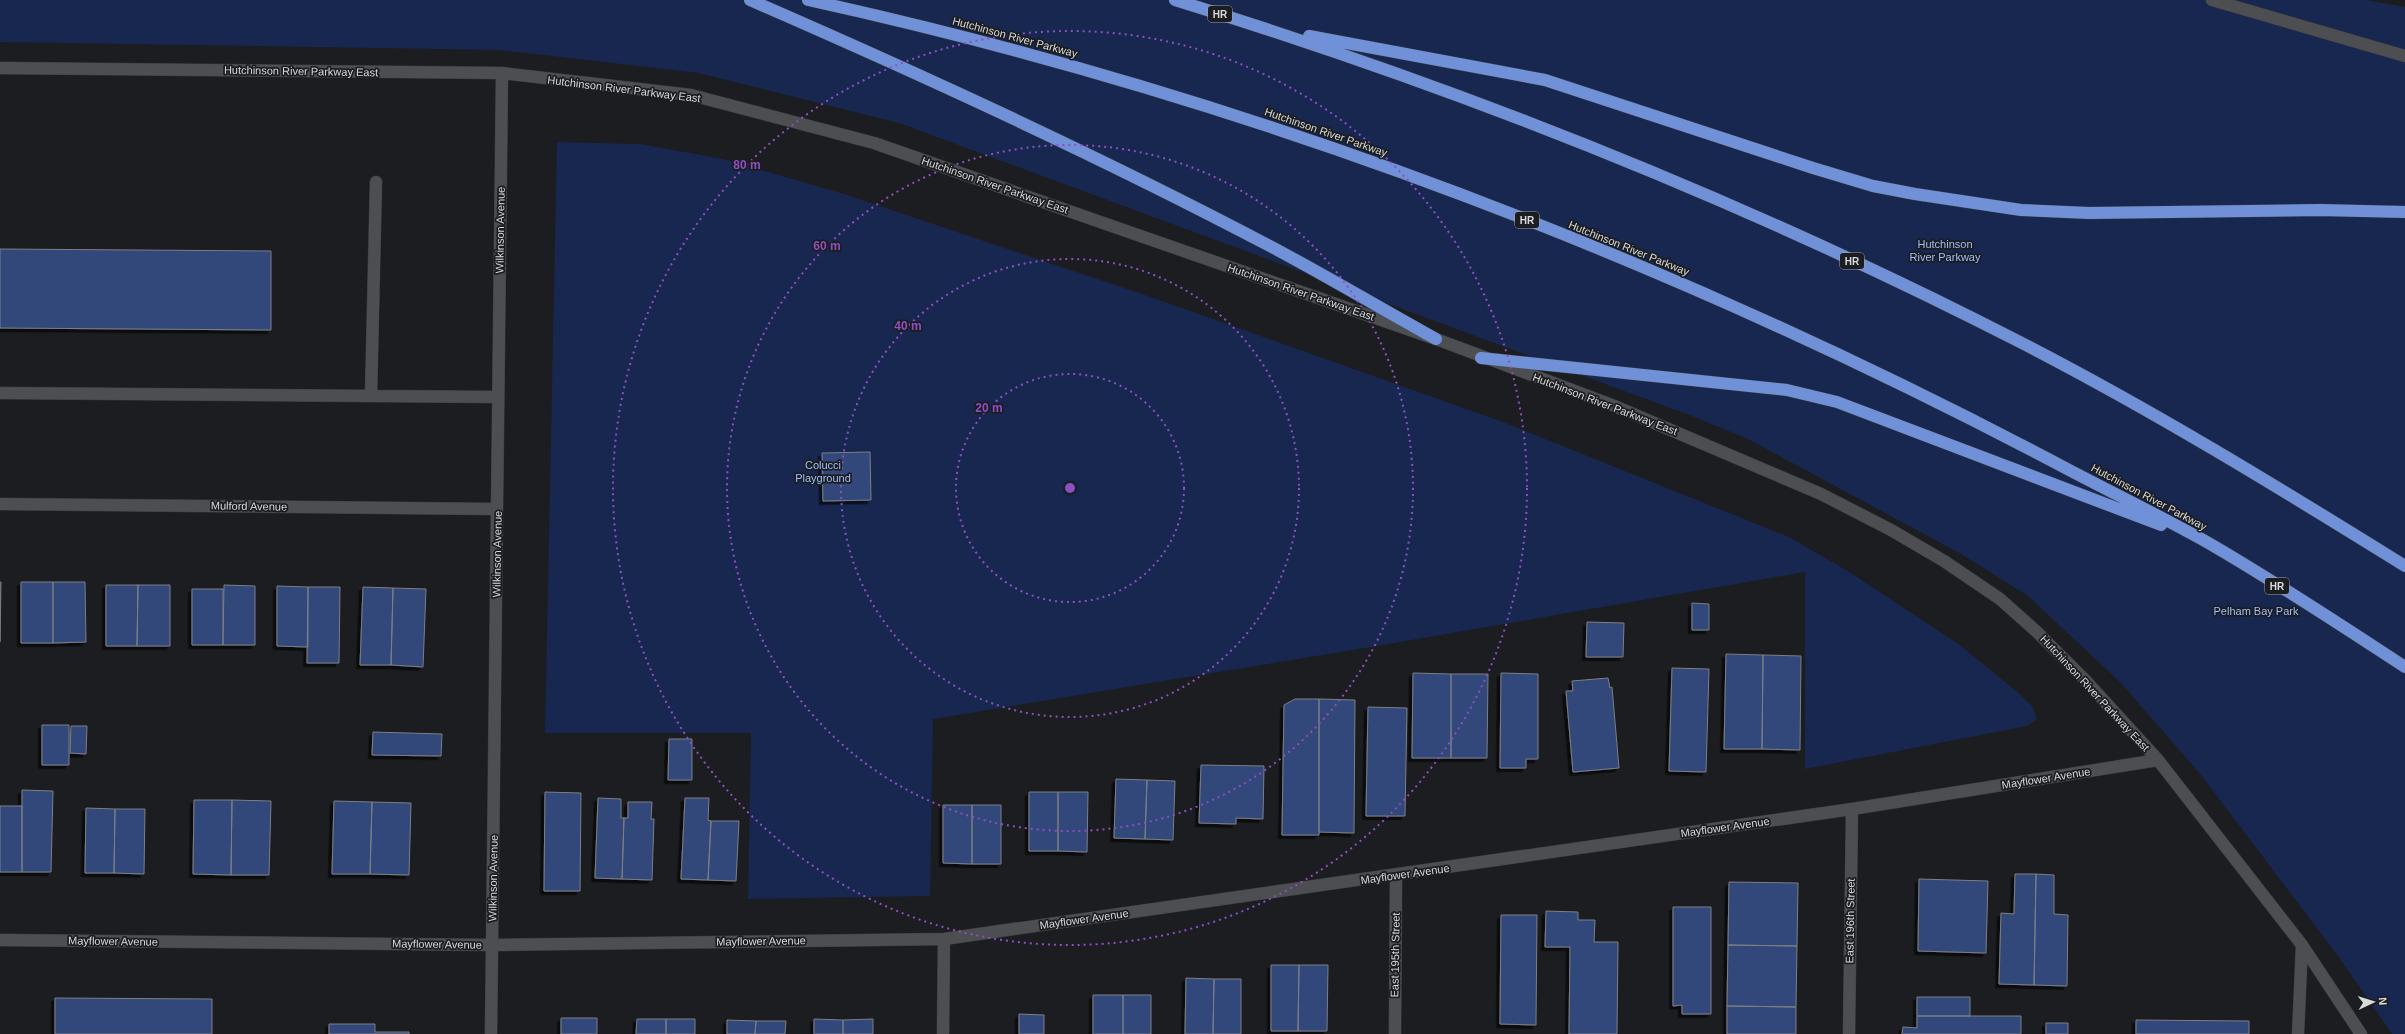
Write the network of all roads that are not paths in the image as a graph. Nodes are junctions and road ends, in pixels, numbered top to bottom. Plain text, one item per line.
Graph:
1 (750, 0) edge
2 (808, 0) edge
3 (1175, 0) edge
4 (2212, 0) edge
5 (1264, 27) junction
6 (2405, 56) edge
7 (0, 68) edge
8 (502, 73) junction
9 (376, 182) dead end
10 (2405, 212) edge
11 (1436, 339) junction
12 (1482, 358) junction
13 (0, 392) edge
14 (371, 396) junction
15 (498, 397) junction
16 (0, 504) edge
17 (497, 509) junction
18 (2207, 542) junction
19 (2405, 566) edge
20 (2405, 666) edge
21 (2158, 760) junction
22 (1852, 809) junction
23 (1396, 876) junction
24 (944, 939) junction
25 (0, 940) edge
26 (493, 945) junction
27 (2302, 945) junction
28 (491, 1034) edge
29 (943, 1034) edge
30 (1395, 1034) edge
31 (1849, 1034) edge
32 (2298, 1034) edge
33 (2361, 1034) edge

1 - 11 highway
2 - 18 highway, Hutchinson River Parkway / HR
3 - 5 highway, HR
4 - 6 street
5 - 10 highway
5 - 19 highway, HR
7 - 8 street, Hutchinson River Parkway East
8 - 11 street, Hutchinson River Parkway East
8 - 15 street, Wilkinson Avenue
9 - 14 street
11 - 12 street, Hutchinson River Parkway East
12 - 18 highway
12 - 21 street, Hutchinson River Parkway East
13 - 14 street
14 - 15 street
15 - 17 street, Wilkinson Avenue
16 - 17 street, Mulford Avenue
17 - 26 street, Wilkinson Avenue
18 - 20 highway, Hutchinson River Parkway / HR
21 - 22 street, Mayflower Avenue
21 - 27 street, Hutchinson River Parkway East
22 - 23 street, Mayflower Avenue
22 - 31 street, East 196th Street
23 - 24 street, Mayflower Avenue
23 - 30 street, East 195th Street
24 - 26 street, Mayflower Avenue
24 - 29 street
25 - 26 street, Mayflower Avenue
26 - 28 street, Wilkinson Avenue
27 - 32 street
27 - 33 street, Hutchinson River Parkway East

